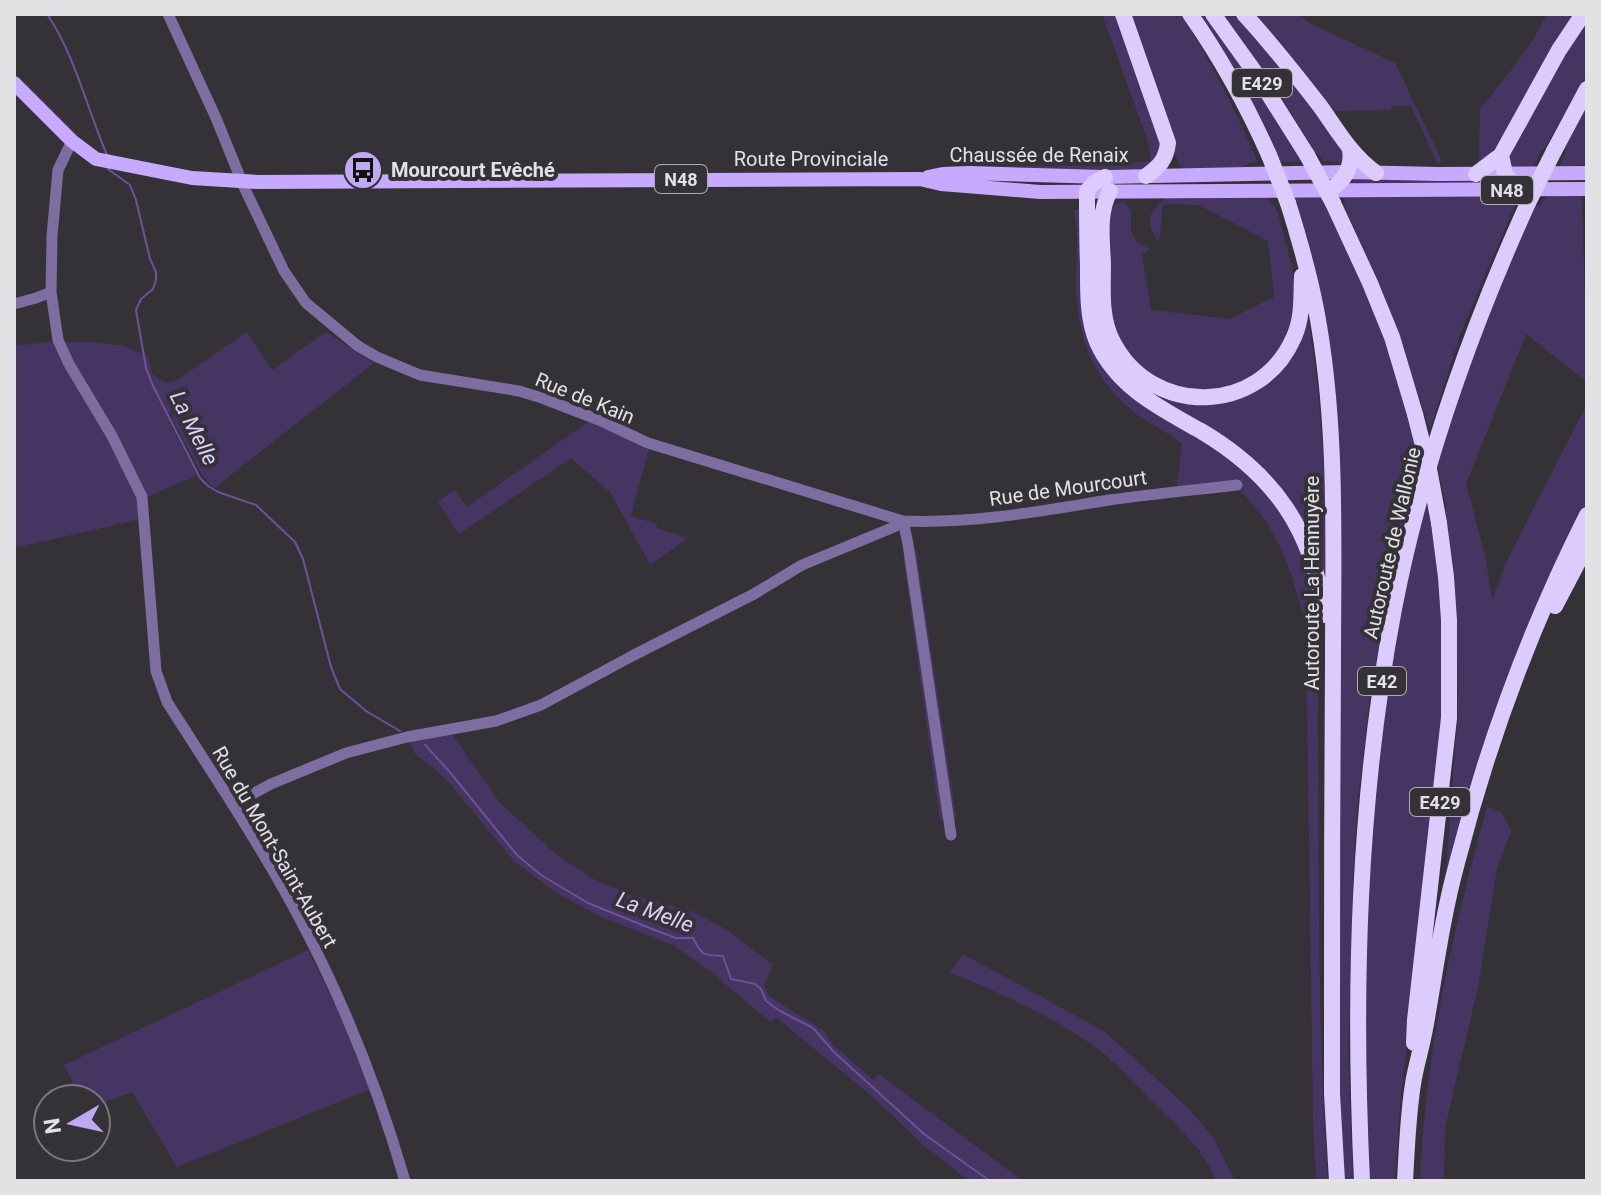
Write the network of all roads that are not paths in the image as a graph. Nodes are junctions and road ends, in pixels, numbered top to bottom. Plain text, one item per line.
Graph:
1 (168, 14) edge
2 (1123, 14) edge
3 (1190, 14) edge
4 (1213, 14) edge
5 (1244, 14) edge
6 (1583, 14) edge
7 (14, 83) edge
8 (1587, 89) edge
9 (72, 141) junction
10 (1350, 150) junction
11 (1501, 155) junction
12 (1348, 172) junction
13 (1376, 173) junction
14 (1587, 173) edge
15 (1476, 174) junction
16 (1505, 174) junction
17 (1146, 176) junction
18 (920, 179) junction
19 (242, 182) junction
20 (1108, 184) junction
21 (1587, 189) edge
22 (1087, 191) junction
23 (1332, 196) junction
24 (1523, 196) junction
25 (1305, 259) junction
26 (51, 292) junction
27 (14, 304) edge
28 (1237, 485) dead end
29 (1587, 515) edge
30 (903, 521) junction
31 (1587, 545) edge
32 (1333, 643) junction
33 (1521, 661) junction
34 (234, 804) junction
35 (951, 835) dead end
36 (1413, 1080) junction
37 (405, 1181) edge
38 (1337, 1181) edge
39 (1362, 1181) edge
40 (1405, 1181) edge

1 - 19 street, Rue de Kain
2 - 17 highway
3 - 25 highway, Autoroute La Hennuyère / E429, bridge
4 - 23 highway, E429, bridge
5 - 10 highway
6 - 11 highway
7 - 9 main road, Route Provinciale / N48
8 - 24 highway, Autoroute de Wallonie / E42, bridge
9 - 19 main road, Route Provinciale / N48
9 - 26 street, Rue du Mont-Saint-Aubert
10 - 12 highway
10 - 13 highway
11 - 15 highway
11 - 16 highway
12 - 13 main road, Chaussée de Renaix / N48
12 - 17 main road, Chaussée de Renaix / N48
12 - 23 highway
13 - 15 main road, Chaussée de Renaix / N48
14 - 16 main road, Chaussée de Renaix / N48
15 - 16 main road, Chaussée de Renaix / N48
16 - 24 highway
17 - 20 main road, Chaussée de Renaix / N48
18 - 19 main road, Route Provinciale / N48
18 - 20 main road, Chaussée de Renaix / N48
18 - 22 main road, Chaussée de Renaix / N48
19 - 30 street, Rue de Kain
20 - 22 highway
20 - 23 main road, Chaussée de Renaix / N48
20 - 25 highway
21 - 24 main road, Chaussée de Renaix / N48
22 - 32 highway
23 - 24 main road, Chaussée de Renaix / N48
23 - 36 highway, E429, bridge
24 - 39 highway, Autoroute de Wallonie / E42
25 - 32 highway, Autoroute La Hennuyère / E429
26 - 27 street
26 - 34 street, Rue du Mont-Saint-Aubert
28 - 30 street, Rue de Mourcourt
29 - 33 highway
30 - 34 street
30 - 35 street
31 - 33 highway
32 - 38 highway, Autoroute La Hennuyère / E429
33 - 36 highway
34 - 37 street, Rue du Mont-Saint-Aubert
36 - 40 highway

